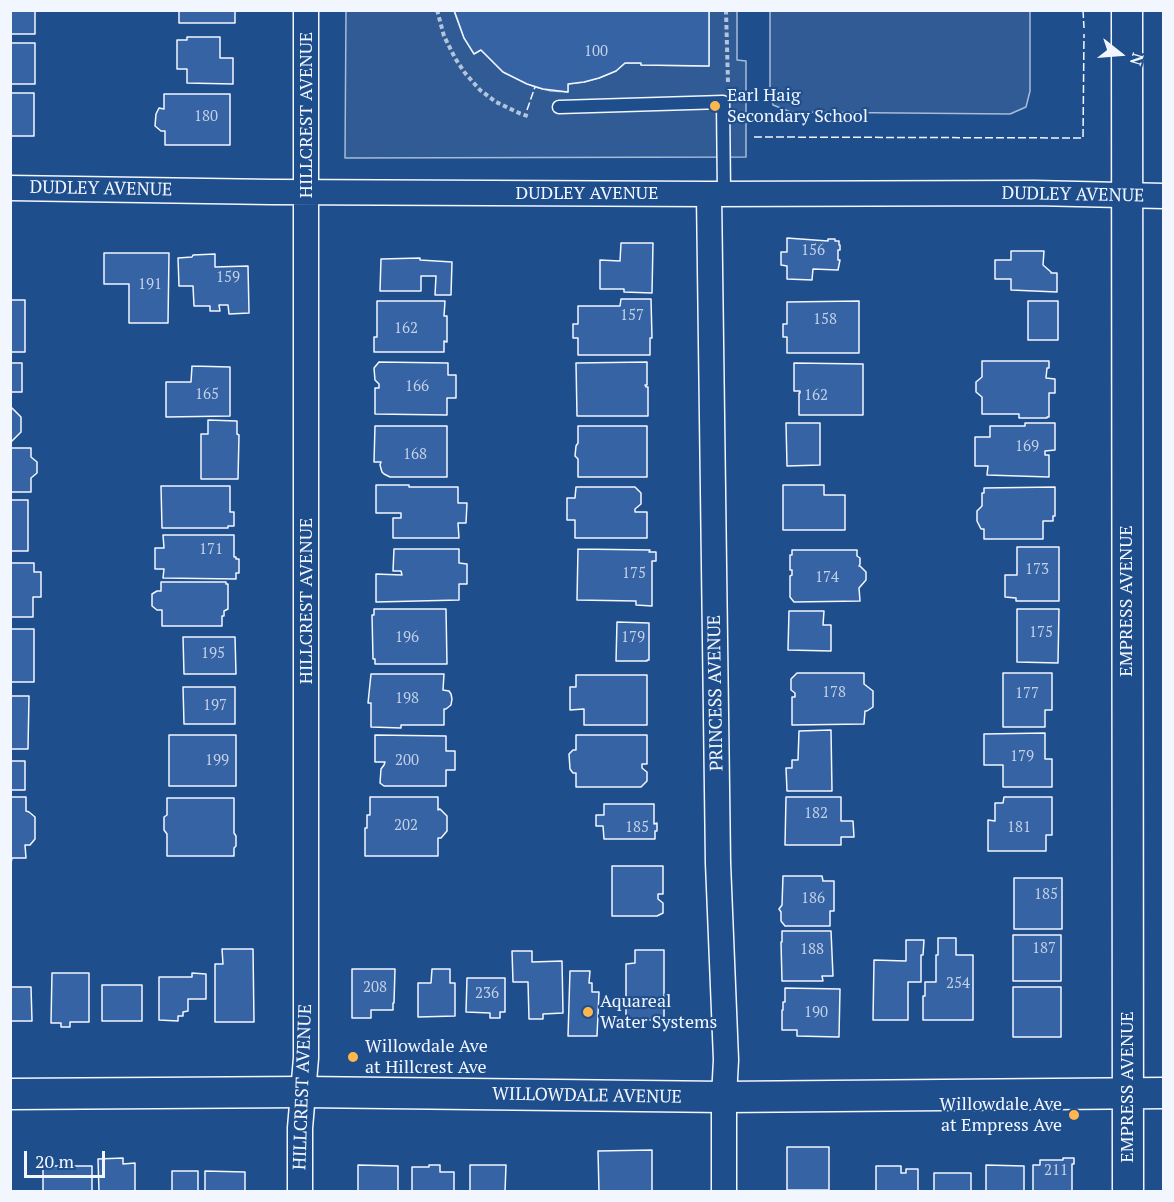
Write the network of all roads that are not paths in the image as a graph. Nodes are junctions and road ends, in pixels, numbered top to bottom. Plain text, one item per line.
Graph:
1 (306, 10) edge
2 (1127, 10) edge
3 (559, 107) dead end
4 (10, 188) edge
5 (308, 192) junction
6 (717, 194) junction
7 (1126, 195) junction
8 (1164, 196) edge
9 (303, 1092) junction
10 (1127, 1092) junction
11 (1164, 1093) edge
12 (10, 1094) edge
13 (724, 1097) junction
14 (300, 1191) edge
15 (724, 1191) edge
16 (1128, 1191) edge

1 - 5 street, HILLCREST AVENUE
2 - 7 street, EMPRESS AVENUE
3 - 6 lane
4 - 5 street, DUDLEY AVENUE
5 - 6 street, DUDLEY AVENUE
5 - 9 street, HILLCREST AVENUE
6 - 7 street, DUDLEY AVENUE
6 - 13 street, PRINCESS AVENUE
7 - 8 street, DUDLEY AVENUE
7 - 10 street, EMPRESS AVENUE
9 - 12 street, WILLOWDALE AVENUE
9 - 13 street, WILLOWDALE AVENUE
9 - 14 street, HILLCREST AVENUE
10 - 11 street, WILLOWDALE AVENUE
10 - 13 street, WILLOWDALE AVENUE
10 - 16 street, EMPRESS AVENUE
13 - 15 street, PRINCESS AVENUE

